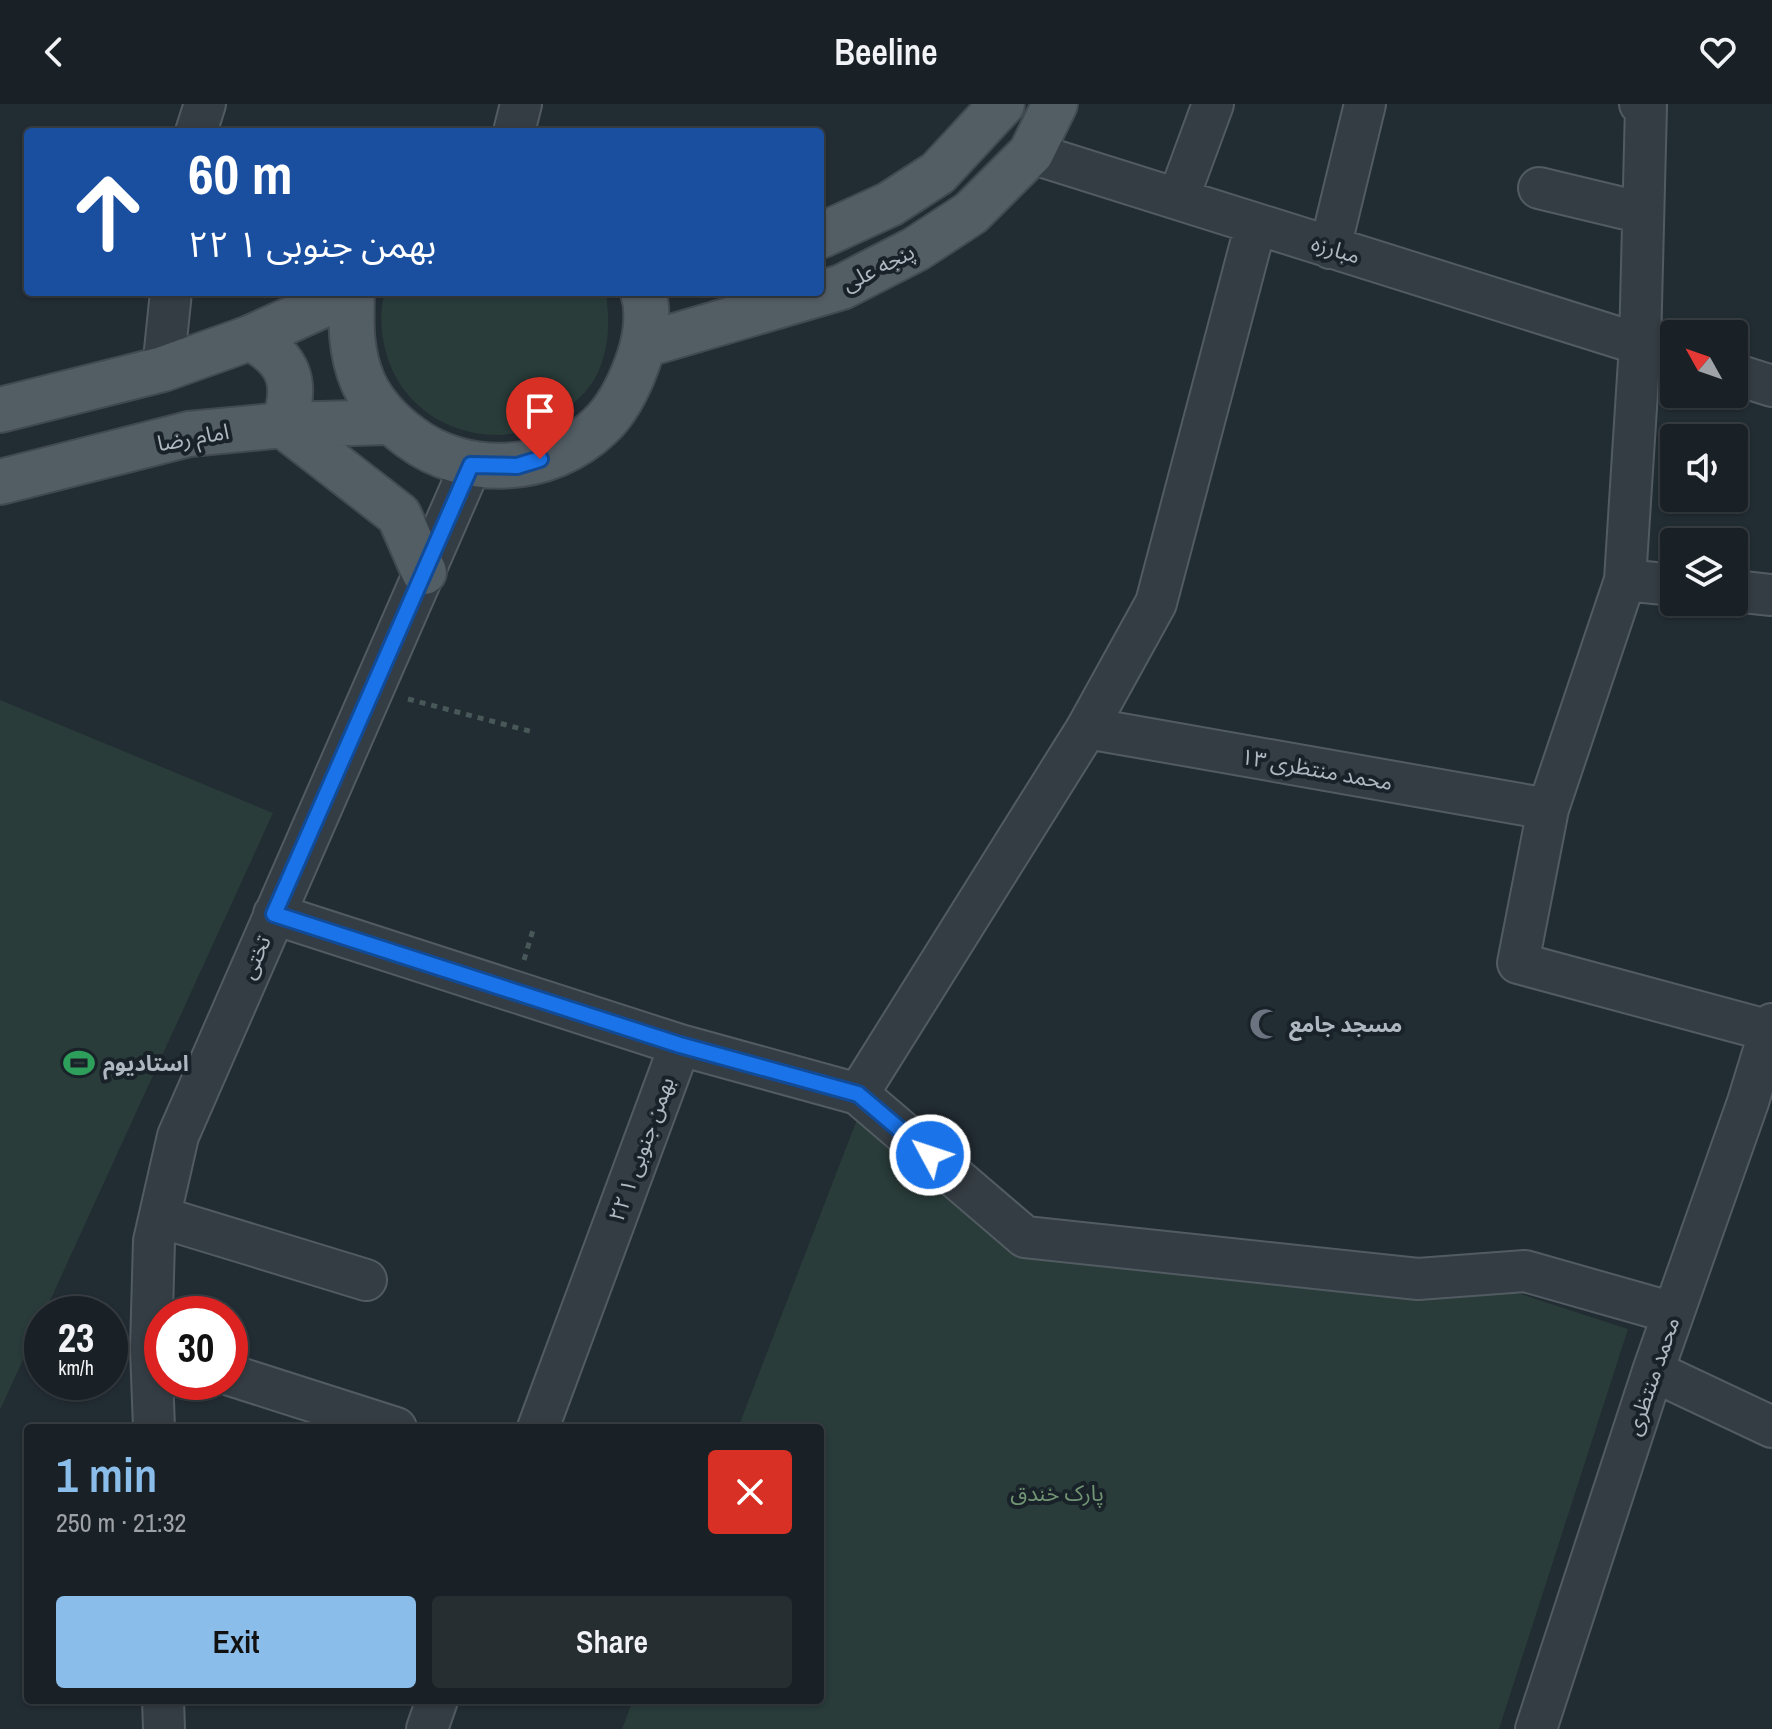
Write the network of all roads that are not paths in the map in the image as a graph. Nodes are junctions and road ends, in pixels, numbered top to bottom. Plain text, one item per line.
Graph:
1 (205, 104) edge
2 (521, 104) edge
3 (1002, 104) edge
4 (1055, 104) edge
5 (1213, 104) edge
6 (1365, 104) edge
7 (1640, 104) edge
8 (197, 128) edge
9 (515, 128) edge
10 (1031, 153) junction
11 (1539, 188) dead end
12 (1178, 199) junction
13 (1643, 213) junction
14 (1256, 224) junction
15 (824, 234) edge
16 (1330, 248) junction
17 (824, 292) edge
18 (171, 296) edge
19 (343, 296) edge
20 (352, 296) edge
21 (643, 296) edge
22 (811, 296) edge
23 (250, 338) junction
24 (644, 345) junction
25 (1657, 350) edge
26 (163, 369) junction
27 (1748, 378) edge
28 (1772, 386) edge
29 (0, 410) edge
30 (390, 422) junction
31 (283, 425) junction
32 (471, 465) junction
33 (0, 482) edge
34 (424, 572) junction
35 (1625, 580) junction
36 (1660, 584) edge
37 (1748, 592) edge
38 (1772, 595) edge
39 (1087, 728) junction
40 (1548, 809) junction
41 (274, 914) junction
42 (1771, 1027) edge
43 (680, 1045) junction
44 (858, 1094) junction
45 (1760, 1106) edge
46 (160, 1217) junction
47 (366, 1280) dead end
48 (155, 1296) edge
49 (1673, 1313) junction
50 (1653, 1371) junction
51 (248, 1381) edge
52 (155, 1400) edge
53 (1768, 1413) edge
54 (154, 1424) edge
55 (383, 1424) edge
56 (539, 1424) edge
57 (163, 1704) edge
58 (436, 1704) edge
59 (164, 1729) edge
60 (427, 1729) edge
61 (1536, 1729) edge

1 - 8 street
2 - 9 street
3 - 15 main road
4 - 10 main road, پنجه علی
5 - 12 street
6 - 16 street
7 - 13 street
10 - 12 street, مبارزه
10 - 17 main road, پنجه علی
11 - 13 street
12 - 14 street, مبارزه
13 - 25 street
14 - 16 street, مبارزه
14 - 39 street
16 - 25 street, مبارزه
18 - 26 street
19 - 23 main road
20 - 30 main road
21 - 24 main road
22 - 24 main road, پنجه علی
23 - 26 main road
23 - 31 main road
24 - 32 main road
25 - 35 street
26 - 29 main road
27 - 28 street
30 - 31 main road, امام رضا
30 - 32 main road
31 - 33 main road, امام رضا
31 - 34 main road
32 - 34 street, تختی
34 - 41 street, تختی
35 - 36 street
35 - 40 street
37 - 38 street
39 - 40 street, محمد منتظری ۱۳
39 - 44 street
40 - 42 street
41 - 43 street
41 - 46 street, تختی
42 - 45 street, محمد منتظری
43 - 44 street
43 - 56 street, ۲۲ بهمن جنوبی ۱
44 - 49 street
45 - 49 street, محمد منتظری
46 - 47 street
46 - 48 street, تختی
49 - 50 street, محمد منتظری
50 - 53 street
50 - 61 street, محمد منتظری
51 - 55 street
52 - 54 street, تختی
57 - 59 street
58 - 60 street

